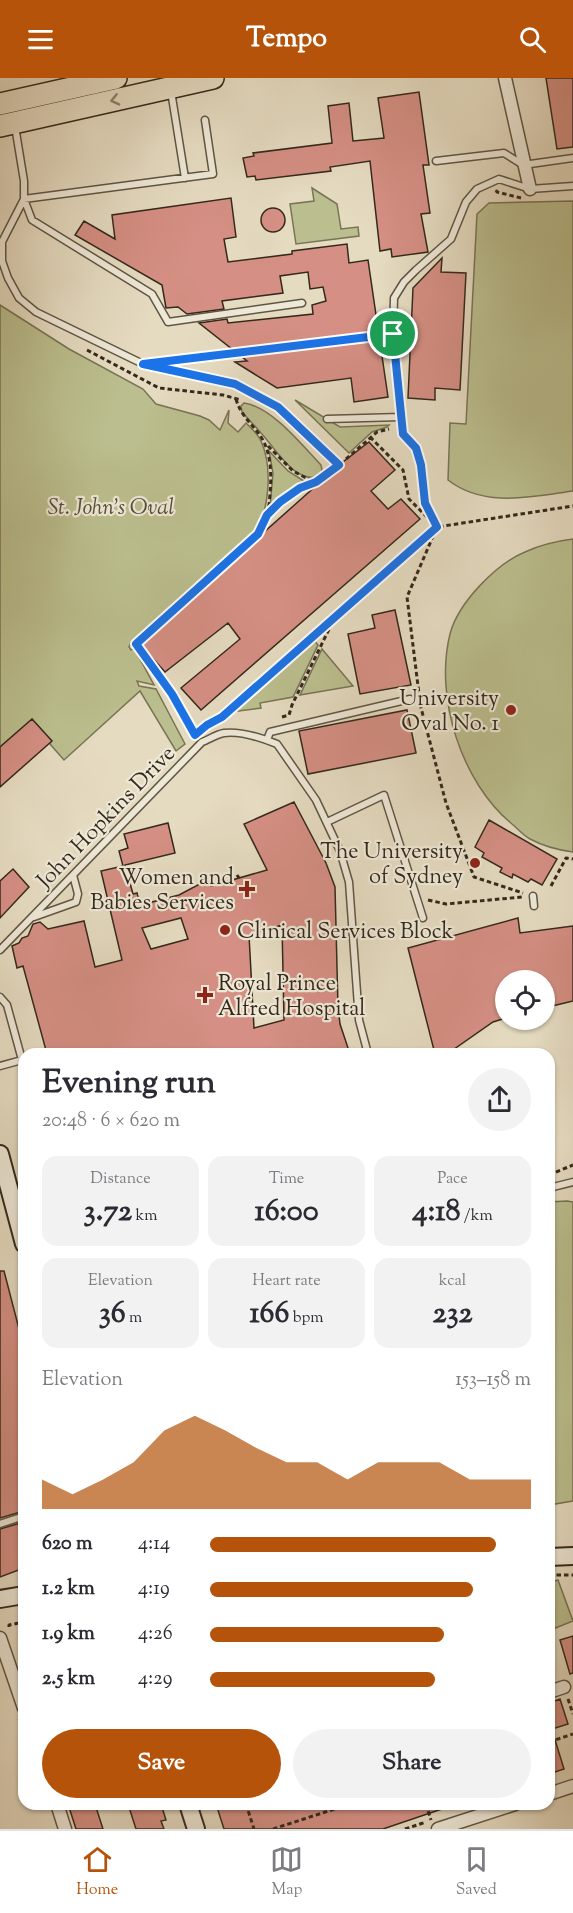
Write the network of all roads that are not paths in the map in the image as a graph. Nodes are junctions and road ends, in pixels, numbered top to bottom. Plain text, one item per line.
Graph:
1 (116, 78) edge
2 (213, 78) edge
3 (505, 78) edge
4 (171, 88) junction
5 (0, 104) edge
6 (205, 120) dead end
7 (7, 124) edge
8 (573, 158) edge
9 (436, 161) dead end
10 (523, 165) junction
11 (185, 178) junction
12 (573, 186) edge
13 (530, 189) junction
14 (24, 199) junction
15 (302, 303) dead end
16 (327, 419) dead end
17 (339, 465) road end
18 (410, 699) dead end
19 (267, 741) junction
20 (327, 822) junction
21 (73, 875) junction
22 (533, 896) road end
23 (534, 906) dead end
24 (32, 918) junction
25 (423, 918) dead end
26 (0, 950) edge
27 (0, 997) edge
28 (19, 1048) edge
29 (366, 1048) edge
30 (18, 1061) edge
31 (0, 1066) edge
32 (0, 1154) edge
33 (573, 1182) edge
34 (555, 1186) edge
35 (18, 1222) edge
36 (18, 1518) edge
37 (0, 1524) edge
38 (573, 1556) edge
39 (555, 1557) edge
40 (18, 1596) edge
41 (0, 1599) edge
42 (0, 1638) edge
43 (564, 1687) dead end
44 (18, 1690) edge
45 (555, 1690) edge
46 (573, 1786) edge
47 (555, 1792) edge
48 (59, 1810) edge
49 (190, 1810) edge
50 (497, 1810) edge
51 (65, 1829) edge
52 (196, 1829) edge
53 (438, 1829) edge

1 - 5 highway
2 - 4 highway
3 - 10 street
4 -> 7 highway
4 - 11 lane
6 - 11 lane
7 - 14 lane
8 - 10 lane
9 - 10 lane
10 - 13 street
11 - 14 lane
12 - 13 lane
13 - 16 lane
14 - 15 lane
14 - 17 lane
18 - 19 lane
19 - 20 lane, John Hopkins Drive
19 - 21 lane, John Hopkins Drive
20 - 25 lane
20 - 29 lane, John Hopkins Drive
21 - 24 lane, John Hopkins Drive
21 - 24 lane
22 - 23 lane
24 - 26 lane, John Hopkins Drive
27 - 28 lane
30 - 31 lane
32 - 35 street
33 - 34 lane
36 - 37 lane
38 - 39 street
40 - 41 street
42 - 44 street
43 - 45 street
46 - 47 street
48 - 51 street
49 - 52 street
50 - 53 street

